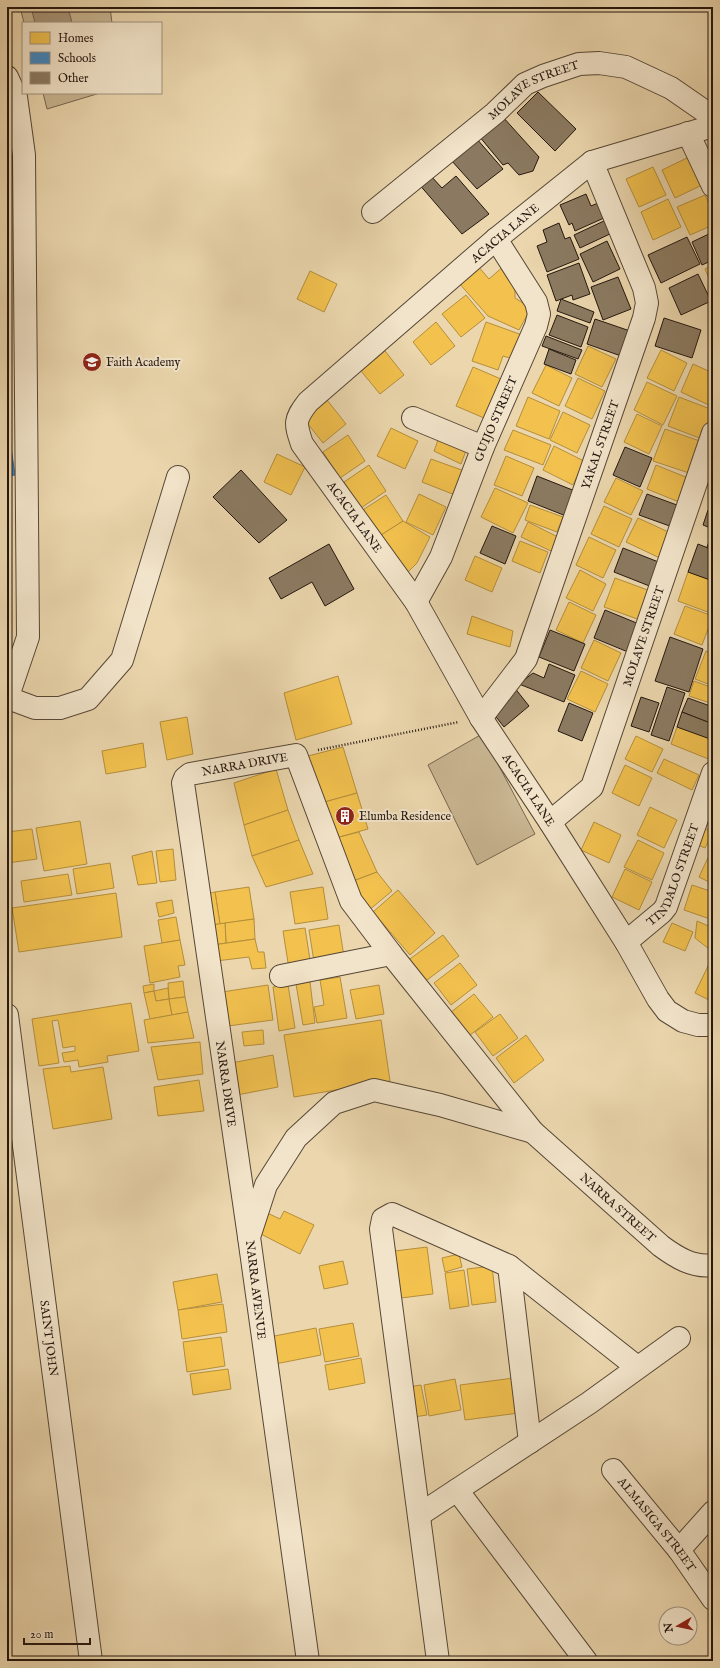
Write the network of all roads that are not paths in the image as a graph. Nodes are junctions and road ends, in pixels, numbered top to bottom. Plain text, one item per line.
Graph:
1 (7, 77) edge
2 (713, 117) edge
3 (713, 126) edge
4 (688, 133) junction
5 (592, 162) junction
6 (713, 186) edge
7 (373, 212) dead end
8 (496, 239) junction
9 (412, 418) dead end
10 (713, 433) edge
11 (483, 447) junction
12 (178, 477) dead end
13 (416, 602) junction
14 (8, 699) edge
15 (481, 718) junction
16 (713, 773) edge
17 (550, 822) junction
18 (626, 942) junction
19 (391, 954) junction
20 (281, 976) dead end
21 (7, 1015) edge
22 (713, 1025) edge
23 (532, 1132) junction
24 (249, 1237) junction
25 (713, 1265) edge
26 (509, 1266) junction
27 (679, 1338) dead end
28 (637, 1367) junction
29 (530, 1442) junction
30 (613, 1470) dead end
31 (457, 1490) junction
32 (713, 1512) edge
33 (419, 1515) junction
34 (679, 1550) junction
35 (713, 1600) edge
36 (91, 1661) edge
37 (308, 1661) edge
38 (438, 1661) edge
39 (586, 1661) edge

1 - 14 street
2 - 7 street, MOLAVE STREET
3 - 4 street, ACACIA LANE
4 - 5 street, ACACIA LANE
4 - 6 street
5 - 8 street, ACACIA LANE
5 - 15 street, YAKAL STREET
8 - 11 street, GUIJO STREET
8 - 13 street, ACACIA LANE
9 - 11 street
10 - 17 street, MOLAVE STREET
11 - 13 street, GUIJO STREET
12 - 14 street
13 - 15 street, ACACIA LANE
15 - 17 street, ACACIA LANE
16 - 18 street, TINDALO STREET
17 - 18 street, ACACIA LANE
18 - 22 street, ACACIA LANE
19 - 20 street
19 - 23 street, NARRA DRIVE
19 - 24 street, NARRA DRIVE
21 - 36 street, SAINT JOHN
23 - 24 street, NARRA AVENUE
23 - 25 street, NARRA STREET
24 - 37 street, NARRA AVENUE
26 - 28 street
26 - 29 street
26 - 33 street
27 - 28 street
28 - 29 street
29 - 31 street
30 - 34 street, ALMASIGA STREET
31 - 33 street
31 - 39 street
32 - 34 street
33 - 38 street
34 - 35 street, ALMASIGA STREET

